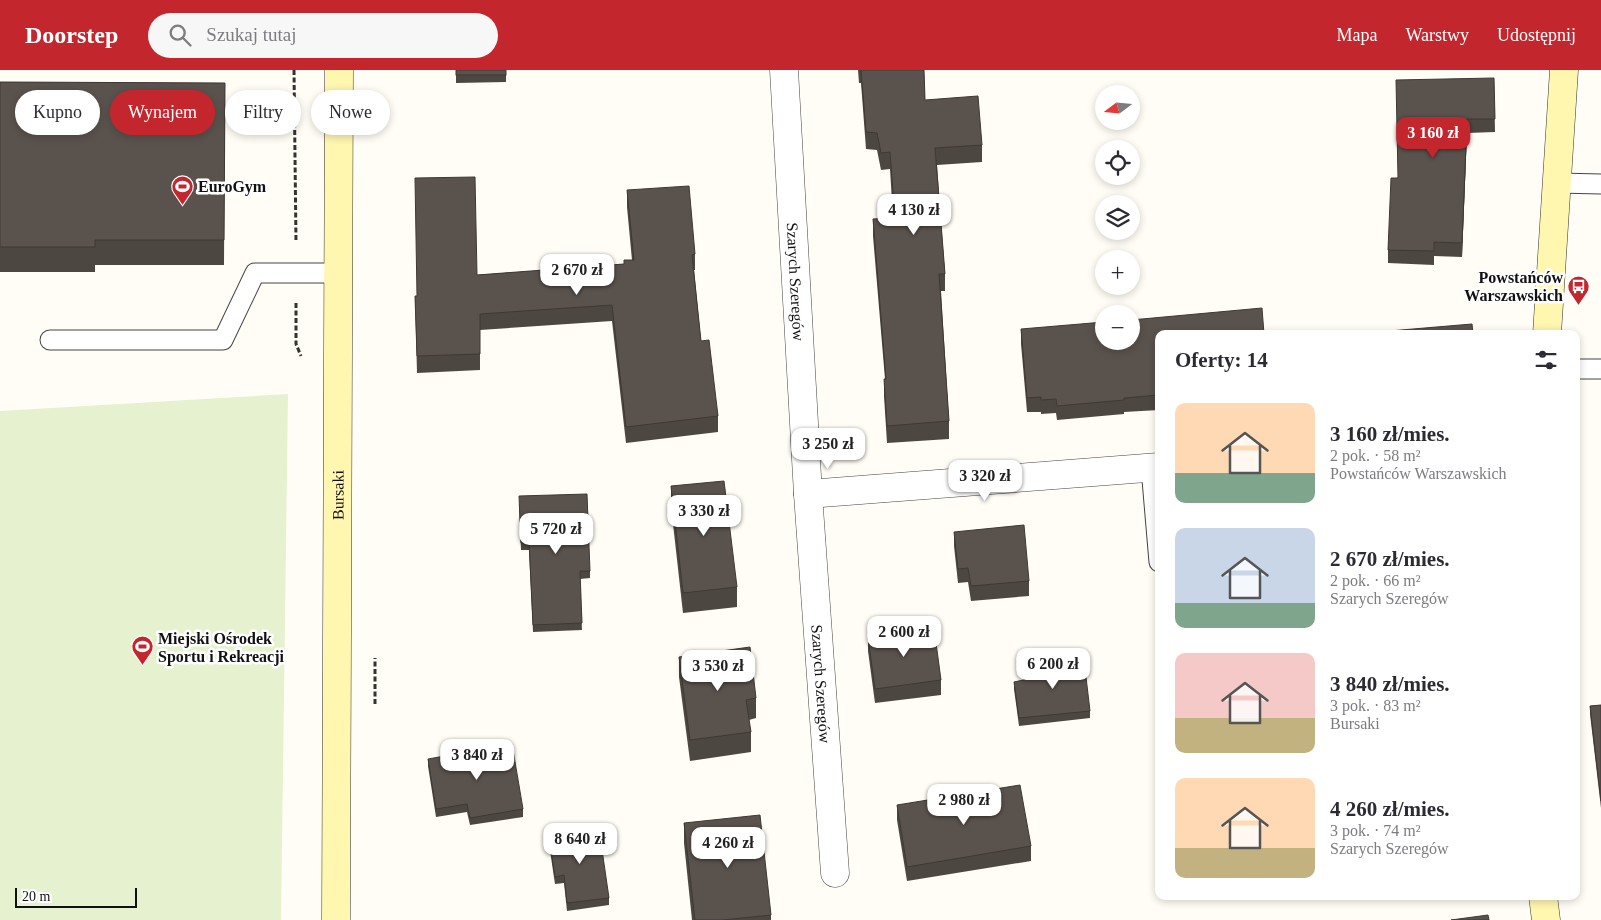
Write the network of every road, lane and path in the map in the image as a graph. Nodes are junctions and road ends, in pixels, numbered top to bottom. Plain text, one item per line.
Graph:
1 (339, 70) edge
2 (784, 70) edge
3 (1564, 70) edge
4 (1556, 183) junction
5 (1601, 184) edge
6 (338, 272) junction
7 (1547, 330) edge
8 (50, 340) dead end
9 (1580, 369) edge
10 (1601, 369) edge
11 (1155, 467) edge
12 (808, 494) junction
13 (835, 873) dead end
14 (1544, 900) edge
15 (336, 920) edge
16 (1546, 920) edge

1 - 6 street, Bursaki
2 - 12 street, Szarych Szeregów
3 - 4 street
4 - 5 lane
4 - 7 street
6 - 8 lane
6 - 15 street, Bursaki
9 - 10 lane
11 - 12 street
12 - 13 street, Szarych Szeregów
14 - 16 street

